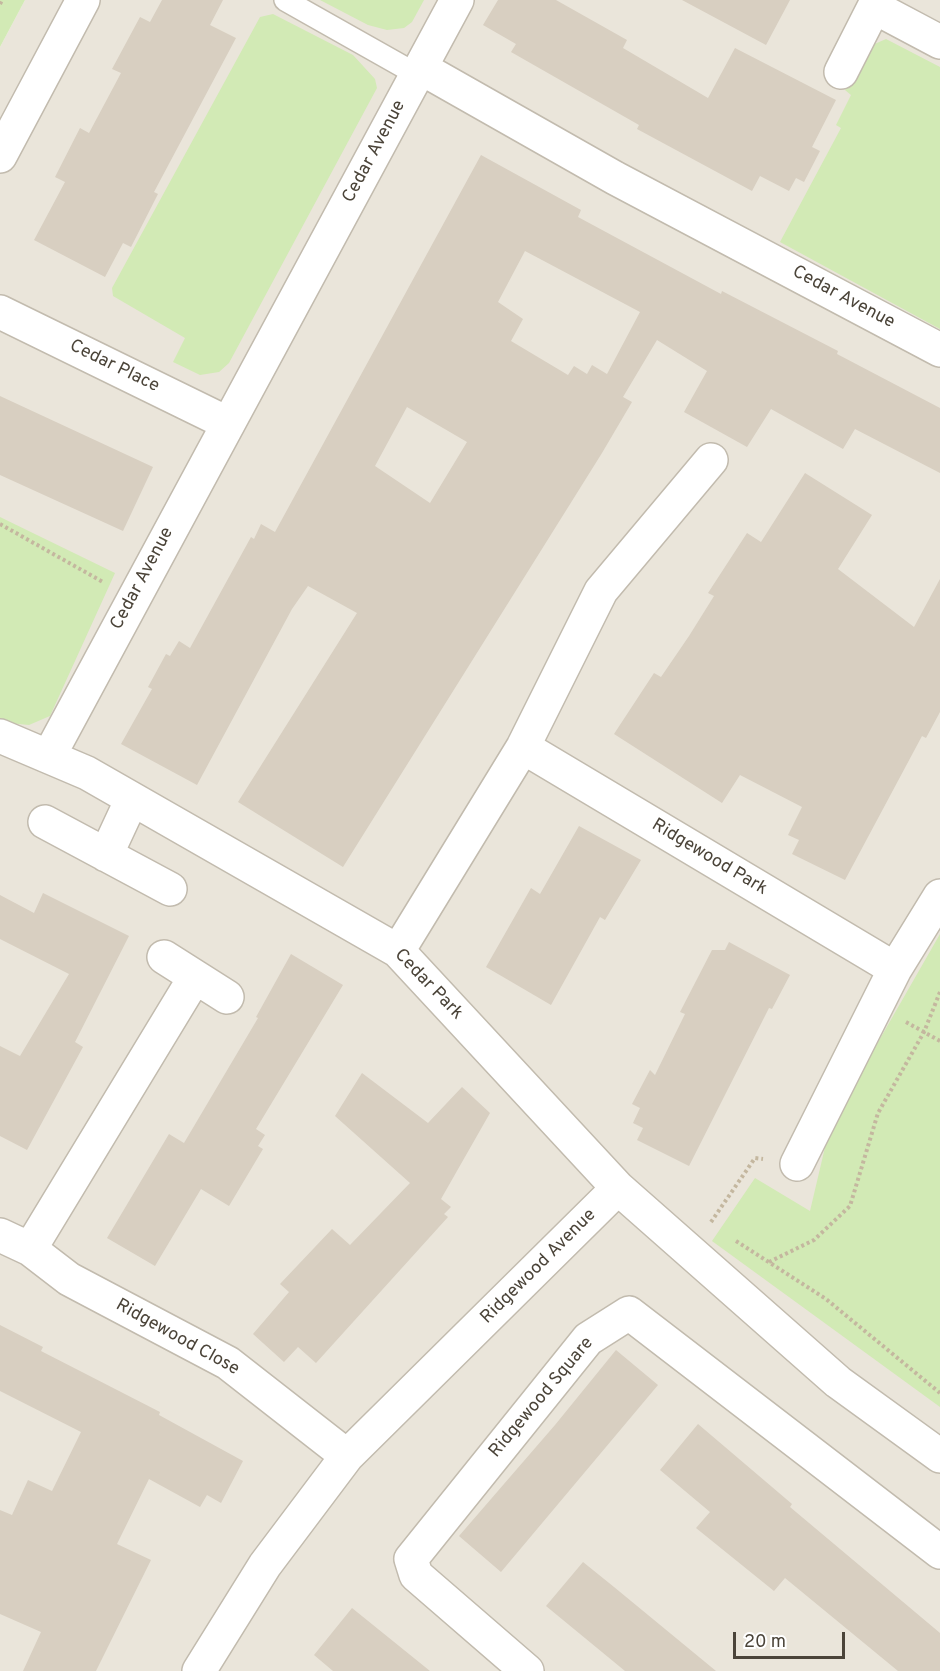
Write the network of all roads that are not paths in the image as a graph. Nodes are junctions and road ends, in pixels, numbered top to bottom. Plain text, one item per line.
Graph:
1 (84, 0) edge
2 (285, 0) edge
3 (457, 0) edge
4 (876, 4) edge
5 (940, 42) edge
6 (419, 71) junction
7 (841, 72) dead end
8 (0, 156) edge
9 (0, 312) edge
10 (940, 350) edge
11 (227, 423) junction
12 (711, 460) dead end
13 (0, 736) edge
14 (523, 747) junction
15 (49, 756) junction
16 (132, 799) junction
17 (45, 822) dead end
18 (106, 855) junction
19 (170, 890) dead end
20 (940, 896) edge
21 (398, 951) junction
22 (164, 957) dead end
23 (895, 969) junction
24 (195, 977) junction
25 (227, 997) dead end
26 (796, 1164) road end
27 (618, 1188) junction
28 (0, 1235) edge
29 (30, 1249) junction
30 (347, 1456) junction
31 (940, 1456) edge
32 (940, 1552) edge
33 (199, 1671) edge
34 (527, 1671) edge

1 - 8 street
2 - 6 lane
3 - 6 street
4 - 5 street
4 - 7 street
6 - 10 street, Cedar Avenue
6 - 11 street, Cedar Avenue
9 - 11 street, Cedar Place
11 - 15 street, Cedar Avenue
12 - 14 street
13 - 15 street, Cedar Park
14 - 21 street
14 - 23 street, Ridgewood Park
15 - 16 street, Cedar Park
16 - 18 street
16 - 21 street, Cedar Park
17 - 18 street
18 - 19 street
20 - 23 street
21 - 27 street, Cedar Park
22 - 24 street
23 - 26 street
24 - 25 street
24 - 29 street
27 - 30 street, Ridgewood Avenue
27 - 31 street
28 - 29 street, Ridgewood Close
29 - 30 street, Ridgewood Close
30 - 33 street, Ridgewood Avenue
32 - 34 street, Ridgewood Square

